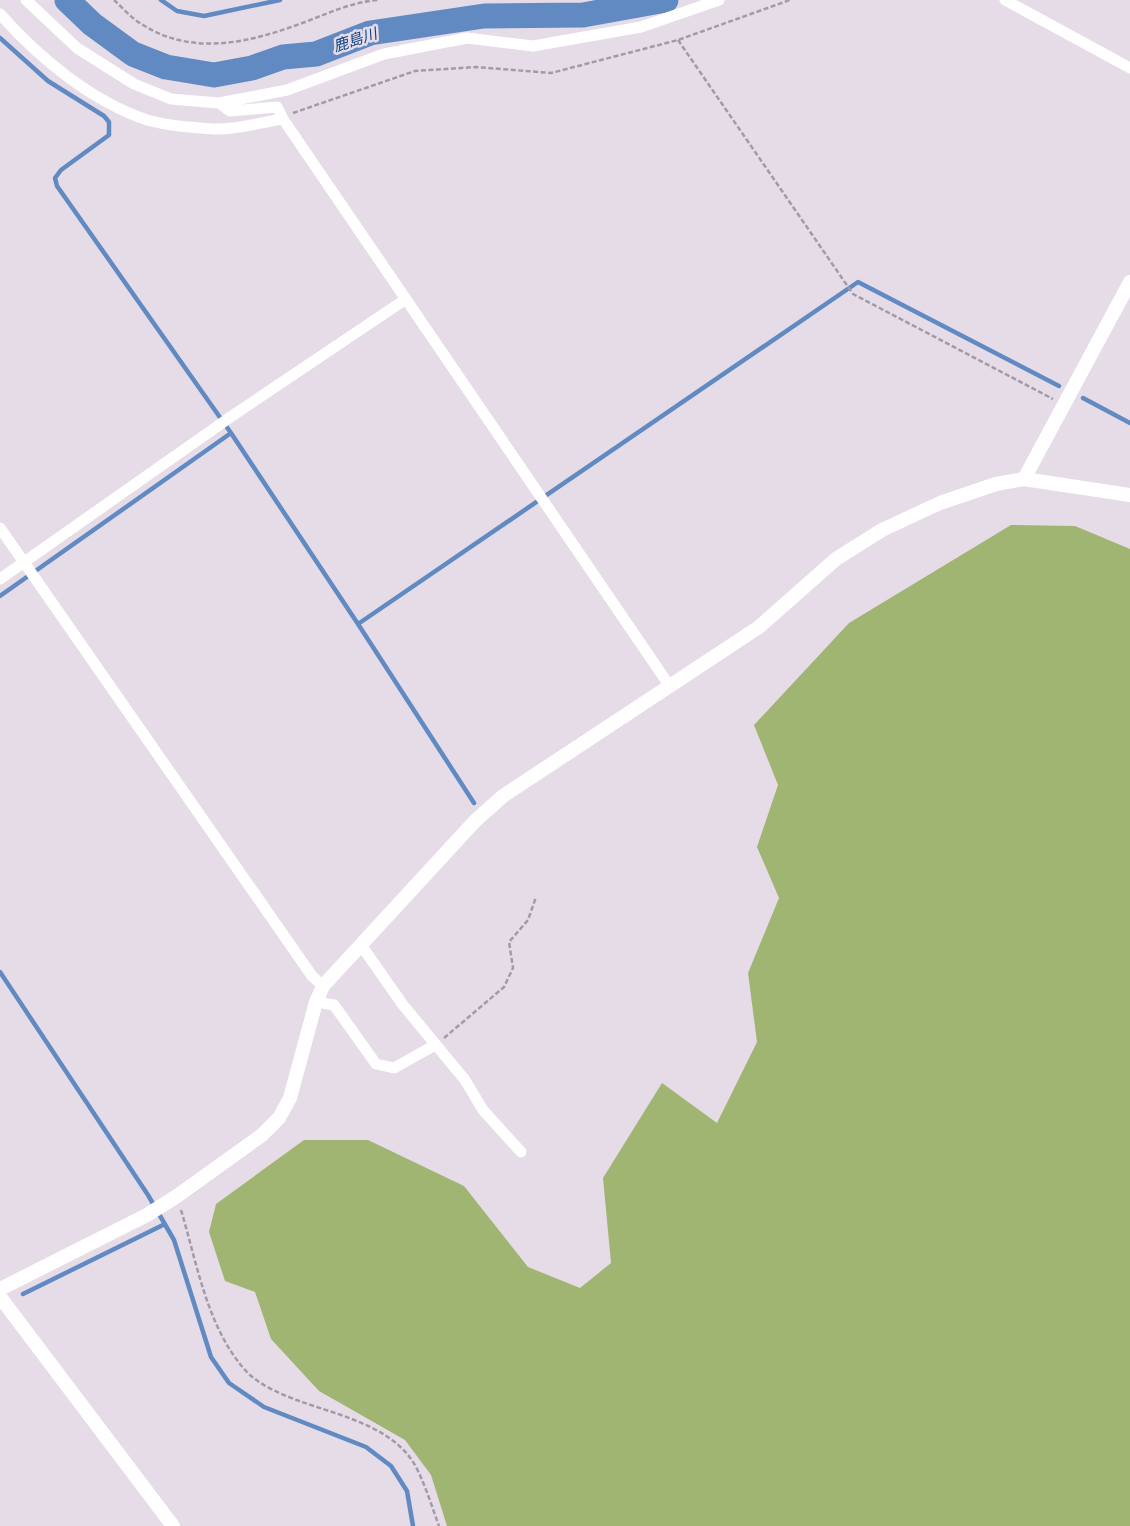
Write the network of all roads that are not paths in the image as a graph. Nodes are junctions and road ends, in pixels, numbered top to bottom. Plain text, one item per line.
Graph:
1 (26, 0) edge
2 (719, 0) edge
3 (1005, 0) edge
4 (0, 14) edge
5 (1130, 68) edge
6 (219, 103) junction
7 (283, 119) junction
8 (1130, 282) edge
9 (406, 299) junction
10 (1024, 479) junction
11 (1130, 495) edge
12 (0, 528) edge
13 (26, 565) junction
14 (0, 580) edge
15 (669, 685) junction
16 (361, 945) junction
17 (323, 986) junction
18 (316, 1002) junction
19 (435, 1045) junction
20 (521, 1152) dead end
21 (0, 1289) edge
22 (0, 1297) edge
23 (173, 1526) edge

1 - 6 street
2 - 6 street
3 - 5 street
4 - 7 street
6 - 7 street
7 - 9 street
8 - 10 street
9 - 13 street
9 - 15 street
10 - 11 street
10 - 15 street
12 - 13 street
13 - 14 street
13 - 17 street
15 - 16 street
16 - 17 street
16 - 19 street
17 - 18 street
18 - 19 street
18 - 21 street
19 - 20 street
22 - 23 street

